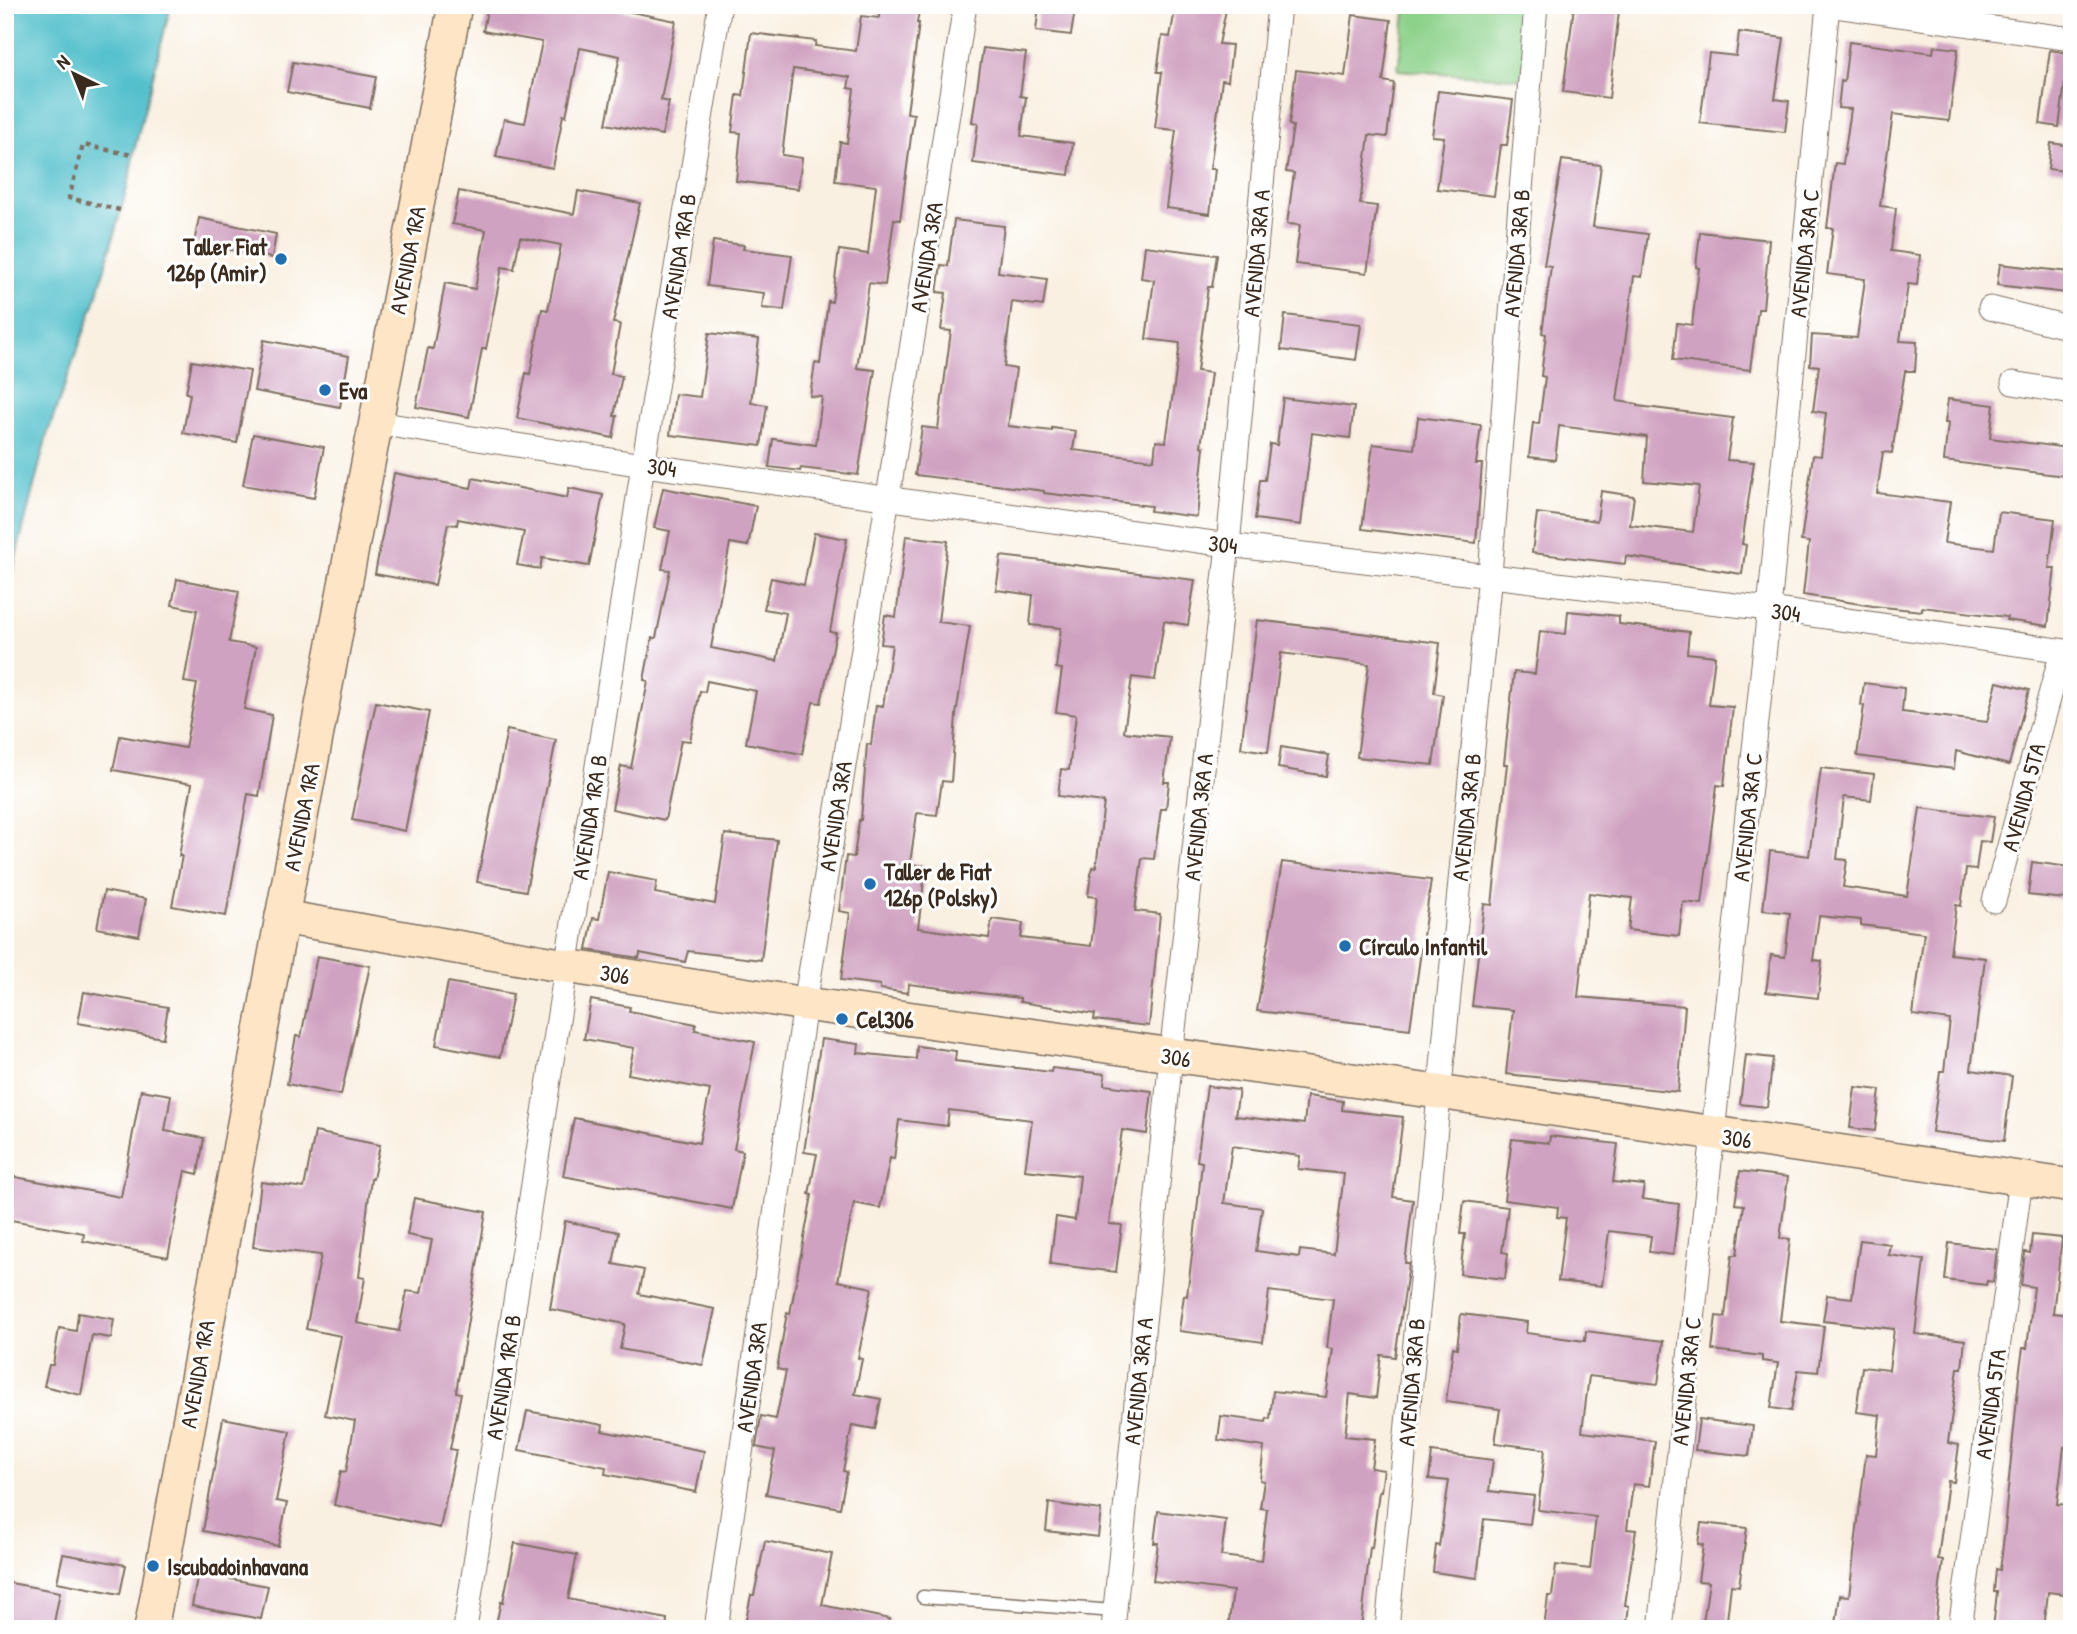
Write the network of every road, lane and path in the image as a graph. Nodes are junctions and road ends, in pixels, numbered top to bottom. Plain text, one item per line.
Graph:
1 (454, 5) edge
2 (720, 5) edge
3 (965, 5) edge
4 (1279, 5) edge
5 (1536, 5) edge
6 (1828, 5) edge
7 (2072, 39) edge
8 (133, 155) dead end
9 (120, 210) dead end
10 (1990, 309) dead end
11 (2072, 328) edge
12 (2013, 383) dead end
13 (2072, 393) edge
14 (377, 423) junction
15 (643, 464) junction
16 (888, 496) junction
17 (1228, 545) junction
18 (1490, 574) junction
19 (1769, 609) junction
20 (2067, 652) edge
21 (1994, 901) dead end
22 (282, 917) junction
23 (566, 966) junction
24 (805, 1004) junction
25 (1171, 1056) junction
26 (1438, 1092) junction
27 (1712, 1134) junction
28 (2021, 1179) junction
29 (2072, 1186) edge
30 (923, 1597) dead end
31 (1114, 1620) edge
32 (151, 1629) edge
33 (465, 1629) edge
34 (716, 1629) edge
35 (1387, 1629) edge
36 (1660, 1629) edge
37 (1960, 1629) edge

1 - 14 street, AVENIDA 1RA
2 - 15 street, AVENIDA 1RA B
3 - 16 street, AVENIDA 3RA
4 - 17 street, AVENIDA 3RA A
5 - 18 street, AVENIDA 3RA B
6 - 7 street
6 - 19 street, AVENIDA 3RA C
8 - 9 path
10 - 11 street
12 - 13 street
14 - 15 street, 304
14 - 22 street, AVENIDA 1RA
15 - 16 street, 304
15 - 23 street, AVENIDA 1RA B
16 - 17 street, 304
16 - 24 street, AVENIDA 3RA
17 - 18 street, 304
17 - 25 street, AVENIDA 3RA A
18 - 19 street, 304
18 - 26 street, AVENIDA 3RA B
19 - 20 street, 304
19 - 27 street, AVENIDA 3RA C
20 - 21 street, AVENIDA 5TA
22 - 23 street, 306
22 - 32 street, AVENIDA 1RA
23 - 24 street, 306
23 - 33 street, AVENIDA 1RA B
24 - 25 street, 306
24 - 34 street, AVENIDA 3RA
25 - 26 street, 306
25 - 31 street, AVENIDA 3RA A
26 - 27 street, 306
26 - 35 street, AVENIDA 3RA B
27 - 28 street, 306
27 - 36 street, AVENIDA 3RA C
28 - 29 street, 306
28 - 37 street, AVENIDA 5TA
30 - 31 lane

